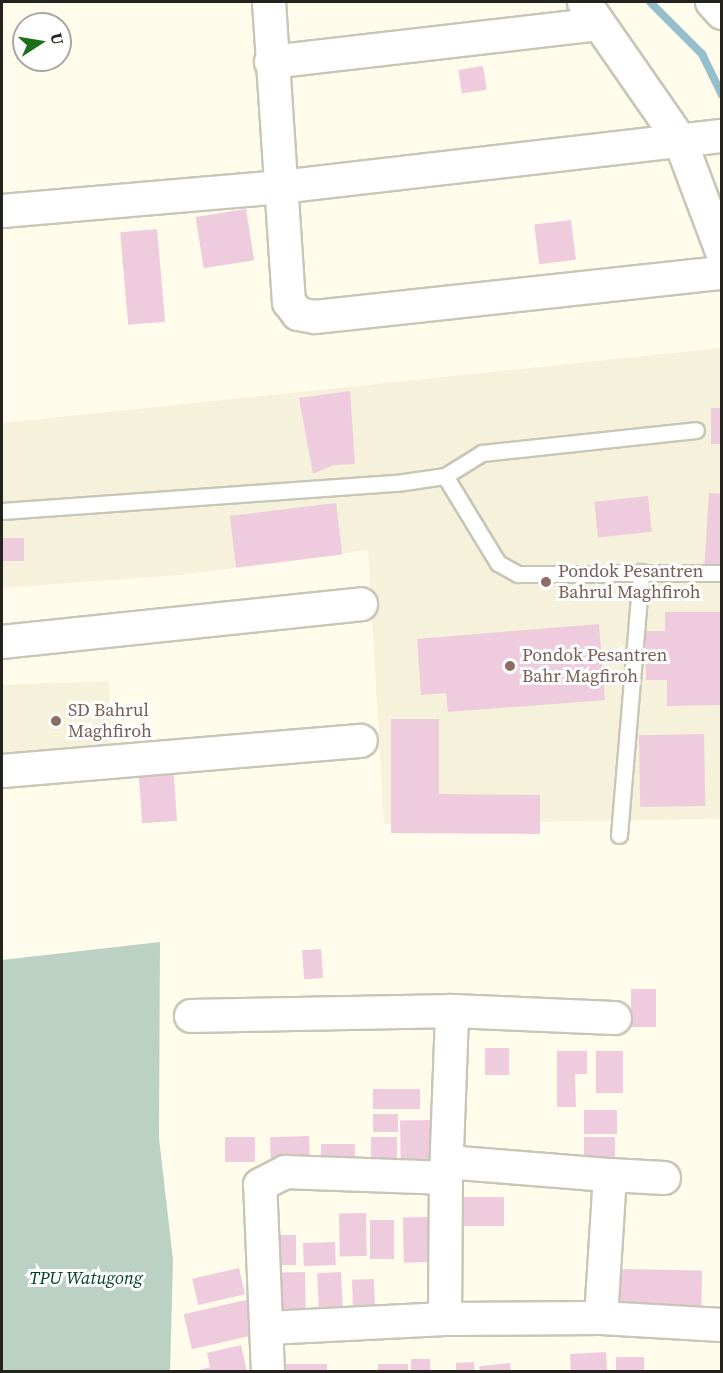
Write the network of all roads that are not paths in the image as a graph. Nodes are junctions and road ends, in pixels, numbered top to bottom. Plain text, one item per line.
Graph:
1 (269, 2) edge
2 (712, 2) edge
3 (591, 13) edge
4 (722, 13) edge
5 (271, 62) junction
6 (717, 136) edge
7 (680, 140) junction
8 (280, 187) junction
9 (2, 211) edge
10 (722, 252) edge
11 (722, 273) edge
12 (696, 430) dead end
13 (444, 476) junction
14 (2, 511) edge
15 (641, 572) junction
16 (722, 573) edge
17 (361, 604) dead end
18 (2, 642) edge
19 (361, 741) dead end
20 (2, 771) edge
21 (619, 835) dead end
22 (452, 1011) junction
23 (191, 1016) dead end
24 (615, 1018) dead end
25 (446, 1170) junction
26 (609, 1175) junction
27 (664, 1178) dead end
28 (601, 1318) junction
29 (445, 1319) junction
30 (722, 1325) edge
31 (268, 1328) junction
32 (268, 1371) edge

1 - 5 street
2 - 4 street
3 - 5 street
3 - 7 street
5 - 8 street
6 - 7 street
7 - 8 street
7 - 10 street
8 - 9 street
8 - 11 street
12 - 13 lane
13 - 14 lane
13 - 15 lane
15 - 16 lane
15 - 21 lane
17 - 18 street
19 - 20 street
22 - 23 street
22 - 24 street
22 - 25 street
25 - 26 street
25 - 29 street
25 - 31 street
26 - 27 street
26 - 28 street
28 - 29 street
28 - 30 street
29 - 31 street
31 - 32 street

